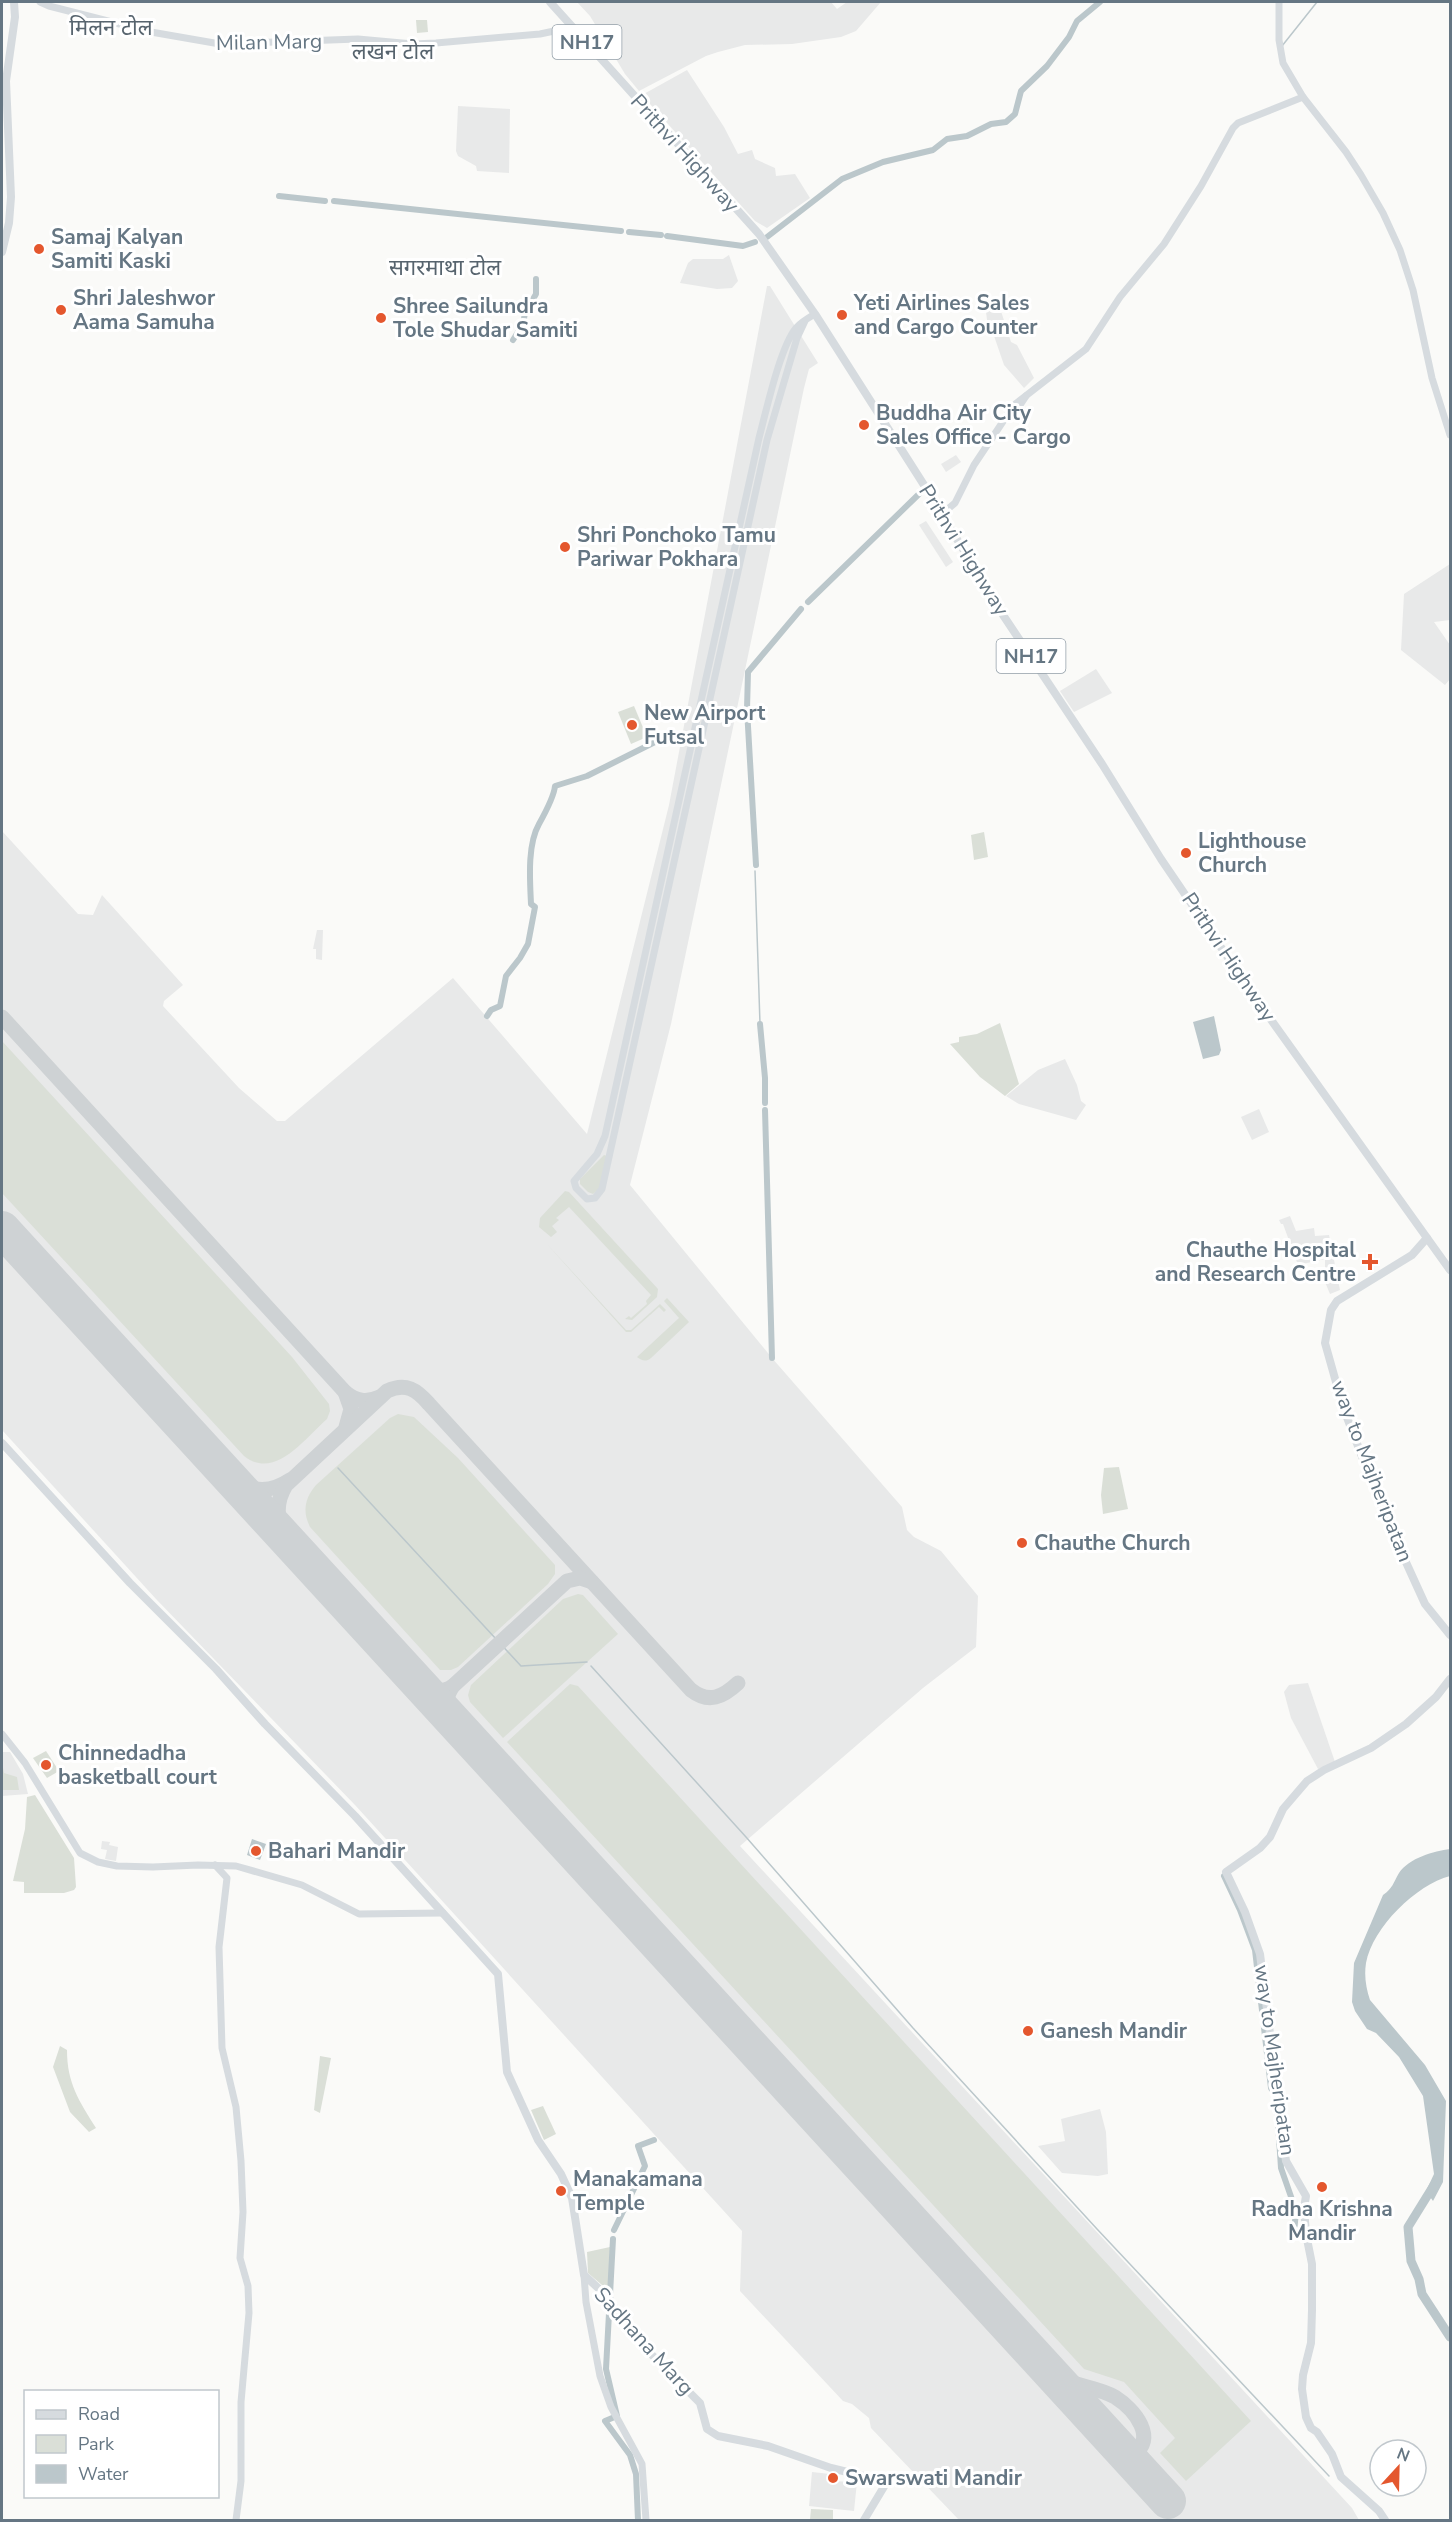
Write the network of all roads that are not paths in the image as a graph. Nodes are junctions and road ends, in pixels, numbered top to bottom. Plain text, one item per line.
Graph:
1 (14, 2) edge
2 (40, 2) edge
3 (550, 2) edge
4 (1279, 2) edge
5 (573, 27) junction
6 (1303, 97) junction
7 (2, 252) edge
8 (815, 314) junction
9 (805, 321) junction
10 (1450, 435) edge
11 (942, 514) junction
12 (1427, 1238) junction
13 (1450, 1270) edge
14 (2, 1443) edge
15 (1450, 1635) edge
16 (1450, 1679) edge
17 (2, 1734) edge
18 (215, 1865) junction
19 (443, 1913) junction
20 (584, 2275) junction
21 (236, 2520) edge
22 (646, 2520) edge
23 (864, 2520) edge
24 (1384, 2520) edge

1 - 7 main road
2 - 5 street, Milan Marg
3 - 5 highway, Prithvi Highway / NH17
4 - 6 street
5 - 8 highway, Prithvi Highway / NH17
6 - 10 street
6 - 11 street
8 - 9 street
8 - 11 highway, Prithvi Highway / NH17
9 - 9 street
11 - 12 highway, Prithvi Highway / NH17
12 - 13 highway, Prithvi Highway / NH17
12 - 15 main road, way to Majheripatan
14 - 19 main road
16 - 24 main road, way to Majheripatan
17 - 18 street
18 - 19 street
18 - 21 street
19 - 20 main road
20 - 22 street
20 - 23 main road, Sadhana Marg

